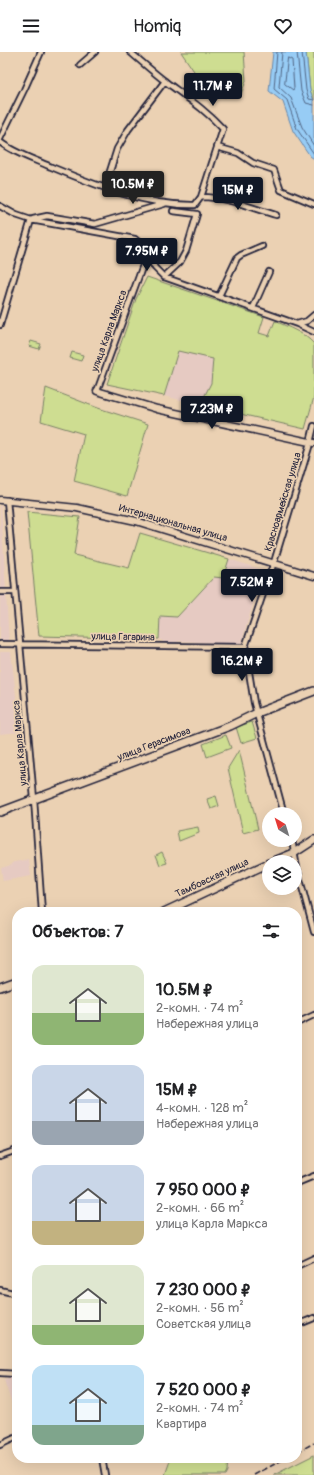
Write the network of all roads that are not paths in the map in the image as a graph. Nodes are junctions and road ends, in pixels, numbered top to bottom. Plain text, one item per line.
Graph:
1 (41, 52) edge
2 (95, 52) edge
3 (130, 52) edge
4 (80, 65) dead end
5 (165, 81) junction
6 (0, 141) edge
7 (217, 147) junction
8 (105, 187) junction
9 (201, 197) junction
10 (166, 204) junction
11 (314, 204) edge
12 (0, 206) edge
13 (173, 211) dead end
14 (276, 215) dead end
15 (31, 220) junction
16 (262, 246) dead end
17 (147, 254) junction
18 (269, 272) dead end
19 (164, 277) junction
20 (219, 296) junction
21 (252, 308) junction
22 (314, 315) edge
23 (297, 324) junction
24 (0, 325) edge
25 (314, 332) edge
26 (97, 391) joint
27 (314, 426) edge
28 (312, 443) edge
29 (0, 500) edge
30 (7, 500) junction
31 (274, 564) junction
32 (314, 576) edge
33 (0, 592) edge
34 (15, 592) junction
35 (0, 644) edge
36 (19, 644) junction
37 (245, 647) junction
38 (314, 691) edge
39 (257, 712) junction
40 (34, 799) junction
41 (282, 807) edge
42 (0, 812) edge
43 (314, 840) edge
44 (293, 847) edge
45 (294, 853) junction
46 (289, 855) edge
47 (262, 866) edge
48 (42, 907) edge
49 (175, 907) edge
50 (314, 932) edge
51 (12, 983) edge
52 (0, 987) edge
53 (314, 1015) edge
54 (302, 1021) edge
55 (12, 1152) edge
56 (0, 1156) edge
57 (314, 1176) edge
58 (302, 1181) edge
59 (314, 1258) edge
60 (302, 1264) edge
61 (0, 1290) edge
62 (12, 1293) edge
63 (314, 1318) edge
64 (302, 1323) edge
65 (0, 1373) edge
66 (12, 1374) edge
67 (12, 1439) edge
68 (0, 1445) edge
69 (103, 1463) edge
70 (105, 1475) edge

1 - 6 street
2 - 4 street
3 - 5 street
5 - 7 street
5 - 8 street
6 - 8 street
7 - 9 street
7 - 11 street
8 - 10 street
9 - 10 street
9 - 14 street
10 - 15 street
12 - 15 street
13 - 19 street
15 - 17 street
15 - 24 street
16 - 20 street
17 - 19 street
17 - 26 street, улица Карла Маркса
18 - 21 street
19 - 20 street
20 - 21 street
21 - 23 street
22 - 23 street
23 - 25 street
26 - 28 main road
27 - 28 street, Красноармейская улица
28 - 31 street, Красноармейская улица
29 - 30 main road, Интернациональная улица
30 - 31 main road, Интернациональная улица
30 - 34 street, улица Карла Маркса
31 - 32 main road, Интернациональная улица
31 - 37 street, Красноармейская улица
33 - 34 street
34 - 36 street, улица Карла Маркса
35 - 36 street, улица Гагарина
36 - 37 street, улица Гагарина
36 - 40 street, улица Карла Маркса
37 - 39 street, Красноармейская улица
38 - 39 main road, улица Герасимова
39 - 40 main road, улица Герасимова
39 - 41 street, Красноармейская улица
40 - 42 main road, улица Герасимова
40 - 48 street, улица Карла Маркса
43 - 45 main road
44 - 45 street
45 - 46 main road
45 - 50 street
47 - 49 main road, Тамбовская улица
51 - 52 main road
53 - 54 street
55 - 56 street
57 - 58 street
59 - 60 street
61 - 62 street
63 - 64 street
65 - 66 street
67 - 68 street
69 - 70 street

